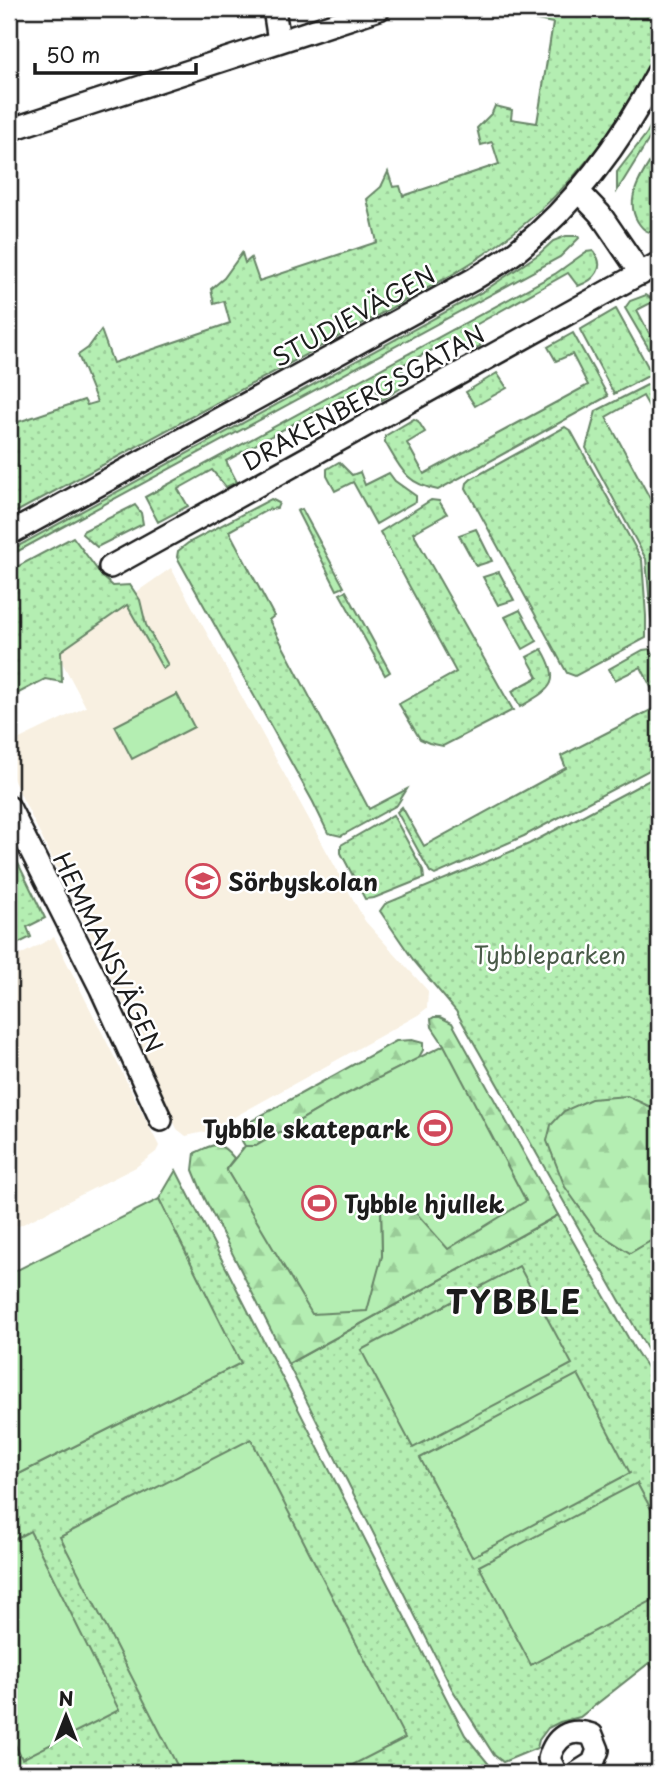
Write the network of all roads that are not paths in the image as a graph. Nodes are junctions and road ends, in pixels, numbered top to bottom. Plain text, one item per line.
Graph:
1 (274, 9) edge
2 (379, 9) edge
3 (279, 41) junction
4 (659, 70) edge
5 (9, 130) edge
6 (578, 191) junction
7 (650, 269) edge
8 (9, 534) edge
9 (110, 567) dead end
10 (9, 807) edge
11 (160, 1120) dead end
12 (556, 1773) edge
13 (577, 1773) edge

1 - 3 street
2 - 3 street
3 - 5 street
4 - 6 street, STUDIEVÄGEN
6 - 7 street, DRAKENBERGSGATAN
6 - 8 street, STUDIEVÄGEN
7 - 9 street, DRAKENBERGSGATAN
10 - 11 street, HEMMANSVÄGEN
12 - 13 street

